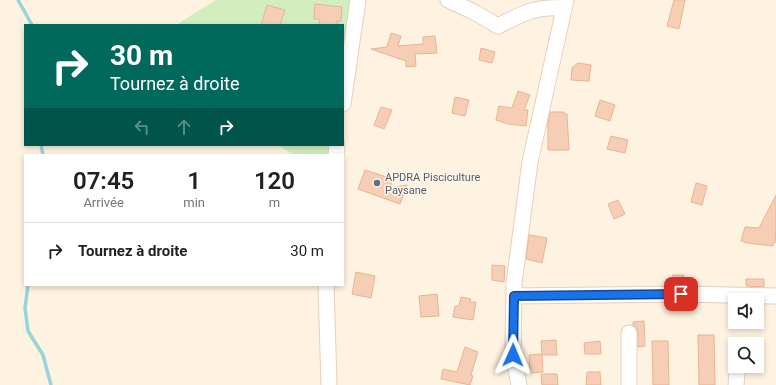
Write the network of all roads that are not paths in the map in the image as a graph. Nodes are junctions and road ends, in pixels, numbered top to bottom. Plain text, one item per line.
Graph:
1 (358, 0) edge
2 (448, 0) edge
3 (565, 4) edge
4 (344, 97) edge
5 (326, 286) edge
6 (514, 296) junction
7 (776, 296) edge
8 (629, 333) dead end
9 (329, 385) edge
10 (519, 385) edge
11 (629, 385) edge

1 - 4 street
2 - 3 street
3 - 6 street
5 - 9 street
6 - 7 street
6 - 10 street
8 - 11 street

